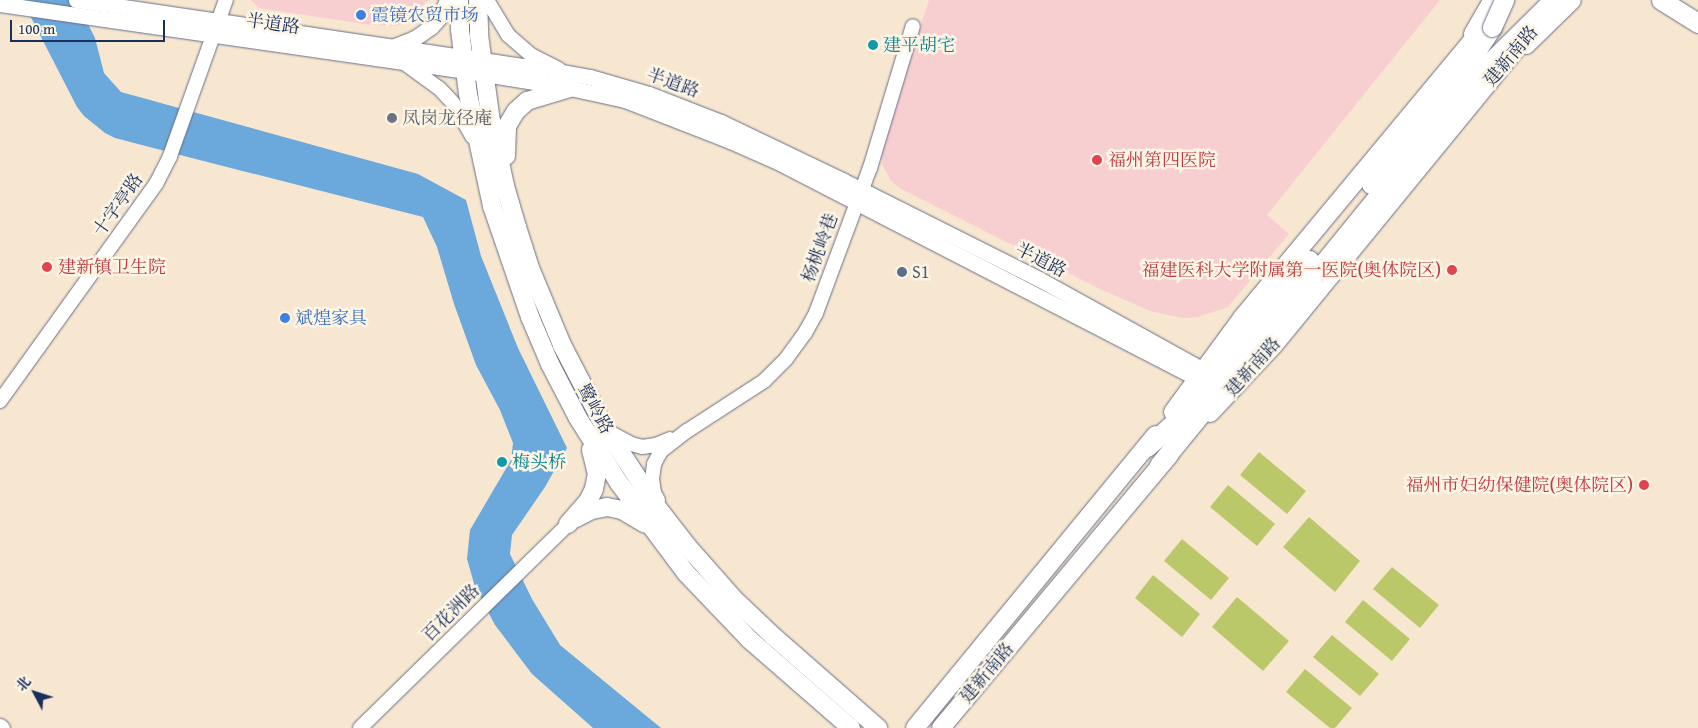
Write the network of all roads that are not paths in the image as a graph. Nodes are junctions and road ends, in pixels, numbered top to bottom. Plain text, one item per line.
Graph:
1 (76, 0) edge
2 (226, 0) edge
3 (447, 0) edge
4 (459, 0) edge
5 (478, 0) edge
6 (487, 0) edge
7 (1493, 0) edge
8 (1505, 0) edge
9 (1555, 0) edge
10 (1572, 0) edge
11 (1661, 0) edge
12 (0, 4) edge
13 (219, 20) junction
14 (1698, 23) edge
15 (913, 26) dead end
16 (213, 35) junction
17 (393, 47) junction
18 (403, 62) junction
19 (1454, 63) junction
20 (465, 64) junction
21 (483, 68) junction
22 (1495, 75) junction
23 (568, 80) junction
24 (478, 146) junction
25 (505, 186) junction
26 (859, 196) junction
27 (1200, 374) junction
28 (0, 401) edge
29 (578, 418) junction
30 (606, 430) junction
31 (687, 431) junction
32 (1148, 447) junction
33 (1159, 465) junction
34 (568, 524) junction
35 (650, 526) junction
36 (688, 547) junction
37 (360, 728) edge
38 (851, 728) edge
39 (878, 728) edge
40 (915, 728) edge
41 (941, 728) edge

1 - 13 main road, 半道路
2 - 13 street, 十字亭路
3 - 17 main road
4 - 20 main road, 鹭岭路
5 - 21 main road, 鹭岭路
6 - 23 street
7 - 19 main road
8 - 19 main road, 建新南路
8 - 32 highway, bridge
9 - 22 main road, 建新南路
9 - 33 highway
10 - 22 main road
11 - 14 highway
12 - 16 main road, 半道路
13 - 16 street, 十字亭路
13 - 17 main road, 半道路
15 - 26 street, 杨桃岭巷
16 - 18 main road, 半道路
16 - 28 street, 十字亭路
17 - 20 main road, 半道路
18 - 20 main road, 半道路
18 - 24 street
19 - 27 main road, 建新南路
20 - 21 main road, 半道路
20 - 24 main road, 鹭岭路
21 - 23 main road, 半道路
21 - 25 main road, 鹭岭路
22 - 33 main road, 建新南路
23 - 25 main road
23 - 26 main road, 半道路
24 - 29 main road, 鹭岭路
25 - 30 main road, 鹭岭路
26 - 27 main road, 半道路
26 - 31 street, 杨桃岭巷
27 - 32 main road, 建新南路
29 - 34 main road
29 - 35 main road, 鹭岭路
30 - 31 street
30 - 36 main road, 鹭岭路
31 - 36 street
32 - 40 main road, 建新南路
33 - 41 main road, 建新南路
34 - 35 main road
34 - 37 street, 百花洲路
35 - 38 main road, 鹭岭路
36 - 39 main road, 鹭岭路

